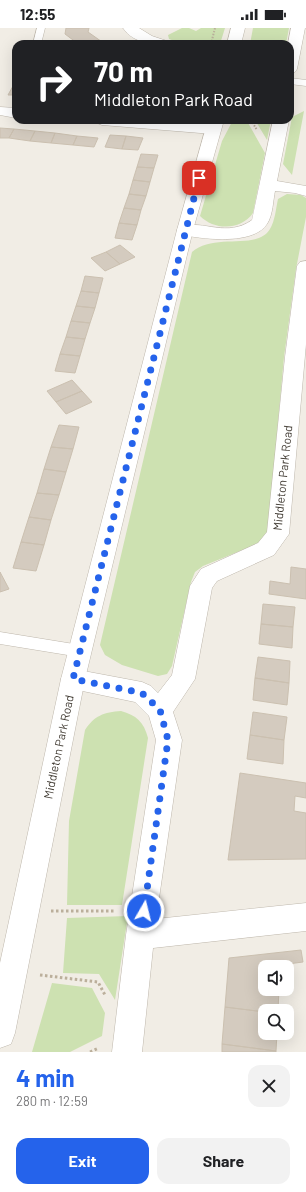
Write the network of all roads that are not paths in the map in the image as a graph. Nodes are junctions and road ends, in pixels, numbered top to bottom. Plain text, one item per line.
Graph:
1 (41, 28) edge
2 (130, 28) edge
3 (238, 28) edge
4 (298, 28) edge
5 (38, 40) edge
6 (150, 40) edge
7 (235, 40) edge
8 (296, 64) edge
9 (294, 82) edge
10 (306, 83) edge
11 (0, 111) edge
12 (12, 112) edge
13 (214, 124) edge
14 (280, 124) edge
15 (268, 186) junction
16 (306, 192) edge
17 (185, 230) junction
18 (306, 266) edge
19 (0, 638) edge
20 (80, 651) junction
21 (73, 679) junction
22 (160, 710) junction
23 (306, 917) edge
24 (142, 923) junction
25 (7, 979) edge
26 (0, 1033) edge
27 (128, 1043) edge

1 - 5 lane
2 - 6 street
3 - 7 street
4 - 8 street
9 - 10 lane
11 - 12 street
13 - 17 street, Middleton Park Road
14 - 15 street
15 - 16 street
15 - 17 street
17 - 20 street, Middleton Park Road
18 - 22 street, Middleton Park Road
19 - 20 lane
20 - 21 street, Middleton Park Road
21 - 22 street
21 - 25 street, Middleton Park Road
22 - 24 street
23 - 24 street
24 - 27 street
25 - 26 street, Middleton Park Road

